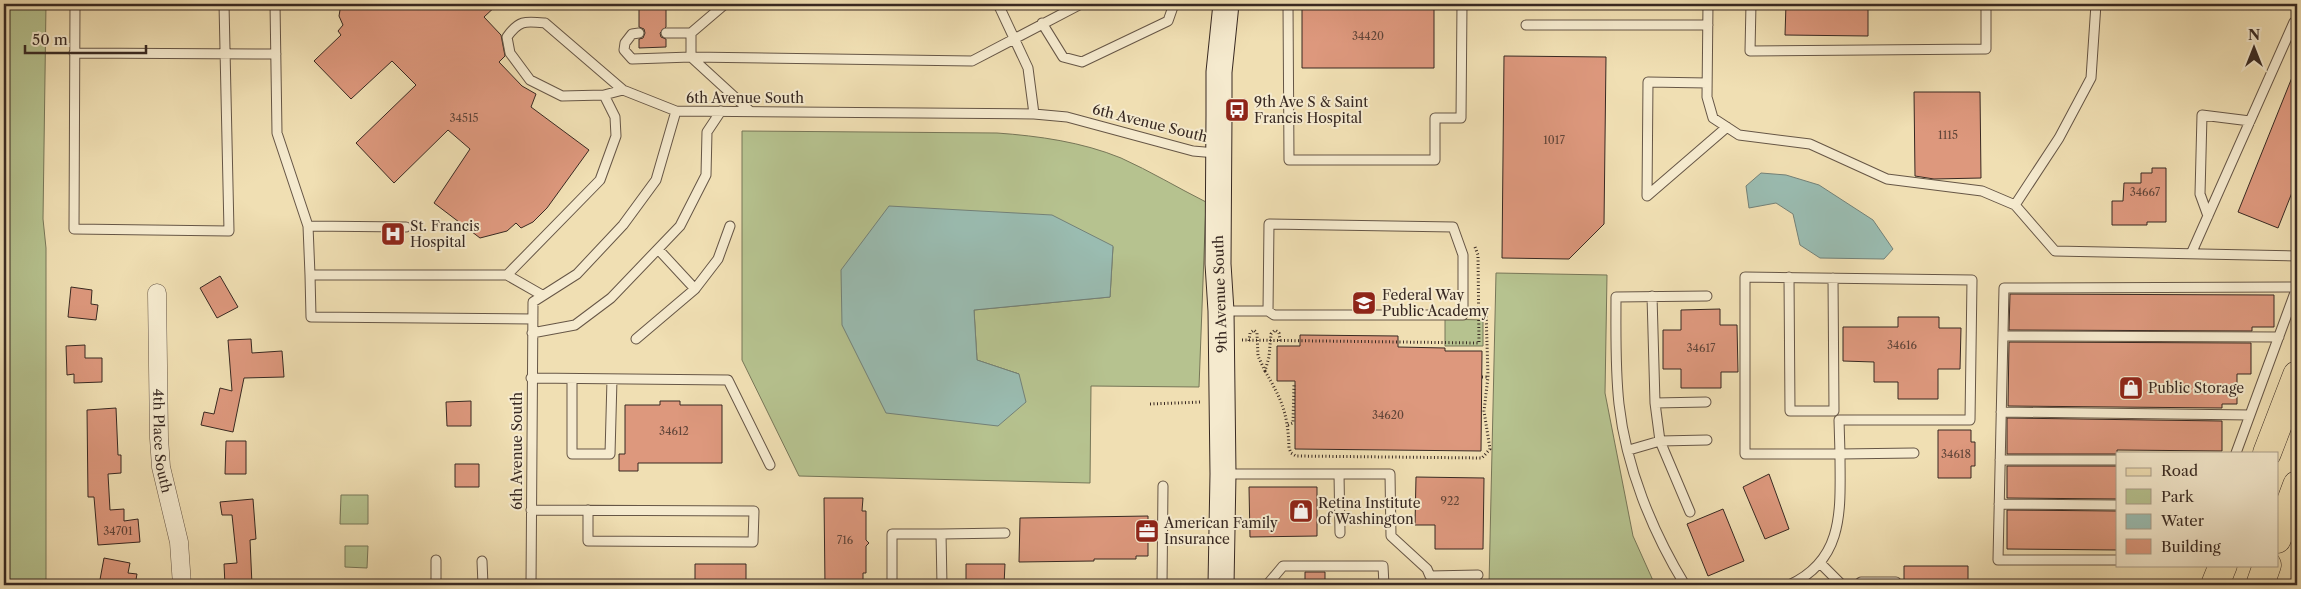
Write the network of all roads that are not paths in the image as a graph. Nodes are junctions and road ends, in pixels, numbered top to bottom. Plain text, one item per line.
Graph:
1 (75, 4) edge
2 (224, 4) edge
3 (275, 4) edge
4 (725, 4) edge
5 (998, 4) edge
6 (1081, 4) edge
7 (1174, 4) edge
8 (1226, 4) edge
9 (1288, 4) edge
10 (1462, 4) edge
11 (1708, 4) edge
12 (1751, 4) edge
13 (1986, 4) edge
14 (2096, 4) edge
15 (1042, 23) junction
16 (2297, 23) edge
17 (1526, 25) dead end
18 (1708, 25) junction
19 (639, 32) dead end
20 (666, 32) dead end
21 (691, 32) junction
22 (1014, 37) junction
23 (74, 53) junction
24 (225, 54) junction
25 (276, 54) junction
26 (691, 57) junction
27 (1708, 83) junction
28 (624, 90) junction
29 (604, 95) junction
30 (676, 111) junction
31 (721, 111) junction
32 (750, 112) junction
33 (1034, 114) junction
34 (2250, 121) junction
35 (1727, 127) junction
36 (1219, 153) junction
37 (2015, 205) junction
38 (2208, 216) junction
39 (308, 226) junction
40 (730, 226) dead end
41 (406, 227) dead end
42 (658, 249) junction
43 (2191, 254) junction
44 (2297, 256) edge
45 (507, 274) junction
46 (310, 275) junction
47 (1789, 277) junction
48 (1834, 278) junction
49 (695, 288) junction
50 (157, 293) dead end
51 (542, 295) junction
52 (1652, 296) junction
53 (1707, 296) dead end
54 (1222, 311) junction
55 (1268, 311) junction
56 (532, 319) junction
57 (532, 333) junction
58 (2003, 336) junction
59 (2279, 337) junction
60 (636, 339) dead end
61 (2297, 375) edge
62 (532, 378) junction
63 (572, 378) junction
64 (612, 378) junction
65 (1706, 402) dead end
66 (1655, 403) junction
67 (1834, 411) junction
68 (2001, 412) junction
69 (2250, 415) junction
70 (1839, 420) junction
71 (1707, 440) dead end
72 (1660, 441) junction
73 (1629, 450) junction
74 (2236, 452) edge
75 (2267, 452) edge
76 (1914, 453) dead end
77 (1840, 454) junction
78 (2000, 460) junction
79 (2116, 460) edge
80 (770, 465) dead end
81 (1223, 474) junction
82 (1339, 474) junction
83 (2297, 485) edge
84 (1163, 486) dead end
85 (1999, 504) junction
86 (2116, 505) edge
87 (531, 510) junction
88 (588, 510) junction
89 (1690, 512) dead end
90 (1340, 533) dead end
91 (941, 534) junction
92 (1005, 534) dead end
93 (2278, 536) edge
94 (436, 560) dead end
95 (2116, 560) edge
96 (482, 561) dead end
97 (1821, 564) junction
98 (2223, 566) edge
99 (2267, 566) edge
100 (1478, 576) dead end
101 (1435, 581) edge
102 (1805, 582) edge
103 (1896, 582) dead end
104 (182, 585) edge
105 (436, 585) edge
106 (483, 585) edge
107 (531, 585) edge
108 (892, 585) edge
109 (942, 585) edge
110 (1162, 585) edge
111 (1221, 585) edge
112 (1267, 585) edge
113 (1384, 585) edge
114 (1685, 585) edge
115 (1789, 585) edge
116 (1842, 585) edge
117 (1857, 585) edge
118 (2215, 585) edge
119 (2260, 585) edge

1 - 23 lane
2 - 24 lane
3 - 25 lane
4 - 21 lane
5 - 22 lane
6 - 15 lane
7 - 15 lane
8 - 36 street, 9th Avenue South
9 - 10 lane
11 - 18 lane
12 - 13 lane
14 - 37 lane
15 - 22 lane
16 - 34 lane
17 - 18 lane
18 - 27 lane
19 - 26 lane
20 - 21 lane
21 - 26 lane
22 - 26 lane
22 - 33 lane
23 - 24 lane
23 - 24 lane
24 - 25 lane
25 - 39 lane
26 - 32 lane
27 - 35 lane
27 - 35 lane
28 - 29 lane
28 - 29 lane
28 - 30 lane
29 - 45 lane
30 - 31 lane, 6th Avenue South
30 - 51 lane, 6th Avenue South
31 - 32 lane, 6th Avenue South
31 - 42 lane
32 - 33 lane, 6th Avenue South
33 - 36 lane, 6th Avenue South
34 - 38 lane
34 - 38 lane
35 - 37 lane
36 - 54 street, 9th Avenue South
37 - 43 lane
38 - 43 lane
39 - 41 lane
39 - 46 lane
40 - 49 lane
42 - 49 lane
42 - 57 lane
43 - 44 lane
45 - 46 lane
45 - 51 lane
46 - 56 lane
47 - 48 lane
47 - 67 lane
47 - 77 lane
48 - 67 lane
48 - 70 lane
49 - 60 lane
50 - 104 street, 4th Place South
51 - 56 lane, 6th Avenue South
52 - 53 lane
52 - 66 lane
52 - 73 lane
54 - 55 lane
54 - 81 street, 9th Avenue South
55 - 55 lane
56 - 57 lane, 6th Avenue South
57 - 62 lane, 6th Avenue South
58 - 59 lane
58 - 59 lane
58 - 68 lane
59 - 69 lane
61 - 75 main road
62 - 63 lane
62 - 87 lane, 6th Avenue South
63 - 64 lane
63 - 64 lane
64 - 80 lane
65 - 66 lane
66 - 72 lane
67 - 70 lane
68 - 69 lane
68 - 78 lane
69 - 74 lane
70 - 77 lane
71 - 72 lane
72 - 73 lane
72 - 89 lane
73 - 114 lane
76 - 77 lane
77 - 97 lane
78 - 79 lane
78 - 85 lane
81 - 82 lane
81 - 111 street, 9th Avenue South
82 - 90 lane
82 - 101 lane
83 - 93 main road
84 - 110 lane
85 - 86 lane
85 - 95 lane
87 - 88 lane
87 - 107 lane, 6th Avenue South
88 - 88 lane
91 - 92 lane
91 - 108 lane
91 - 109 lane
94 - 105 lane
96 - 106 lane
97 - 102 lane
97 - 116 lane
98 - 118 main road
99 - 119 main road
100 - 101 lane
102 - 115 lane
103 - 117 lane
112 - 113 lane

